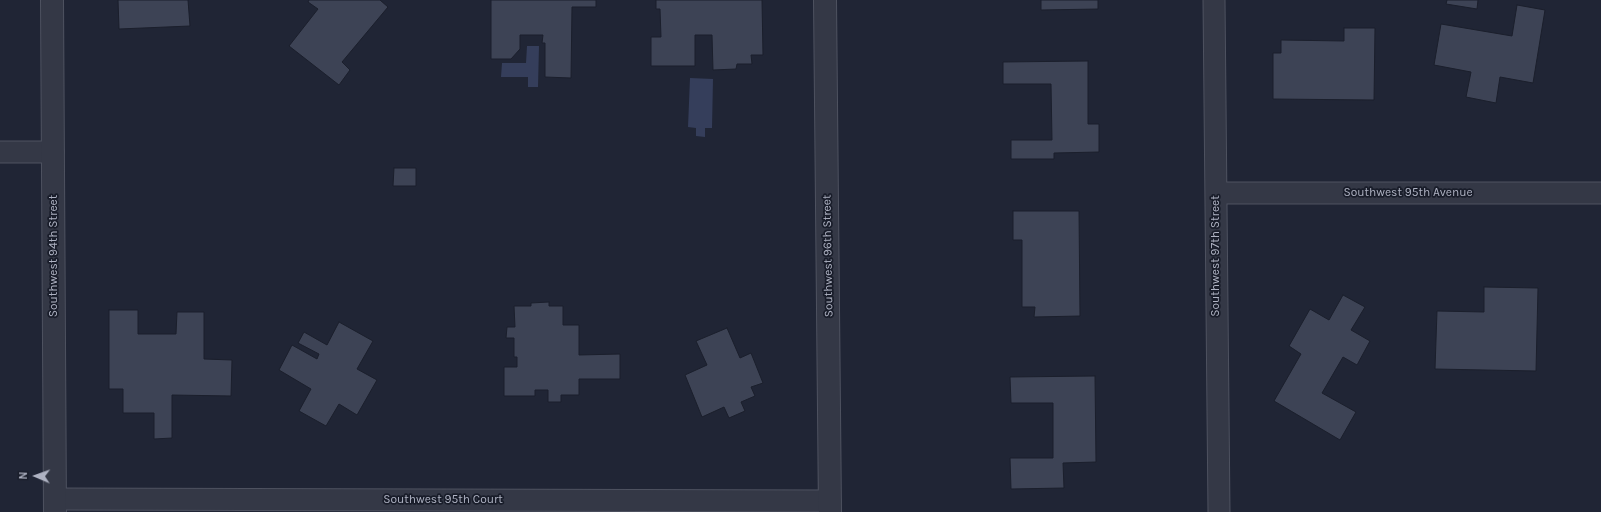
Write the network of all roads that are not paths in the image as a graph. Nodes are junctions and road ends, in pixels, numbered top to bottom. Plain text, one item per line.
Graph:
1 (52, 0) edge
2 (825, 0) edge
3 (1214, 0) edge
4 (0, 152) edge
5 (53, 152) junction
6 (1216, 193) junction
7 (1601, 193) edge
8 (55, 506) edge
9 (830, 506) edge
10 (1219, 512) edge

1 - 5 street, Southwest 94th Street
2 - 9 street, Southwest 96th Street
3 - 6 street, Southwest 97th Street
4 - 5 street
5 - 8 street, Southwest 94th Street
6 - 7 street, Southwest 95th Avenue
6 - 10 street, Southwest 97th Street
8 - 9 street, Southwest 95th Court

